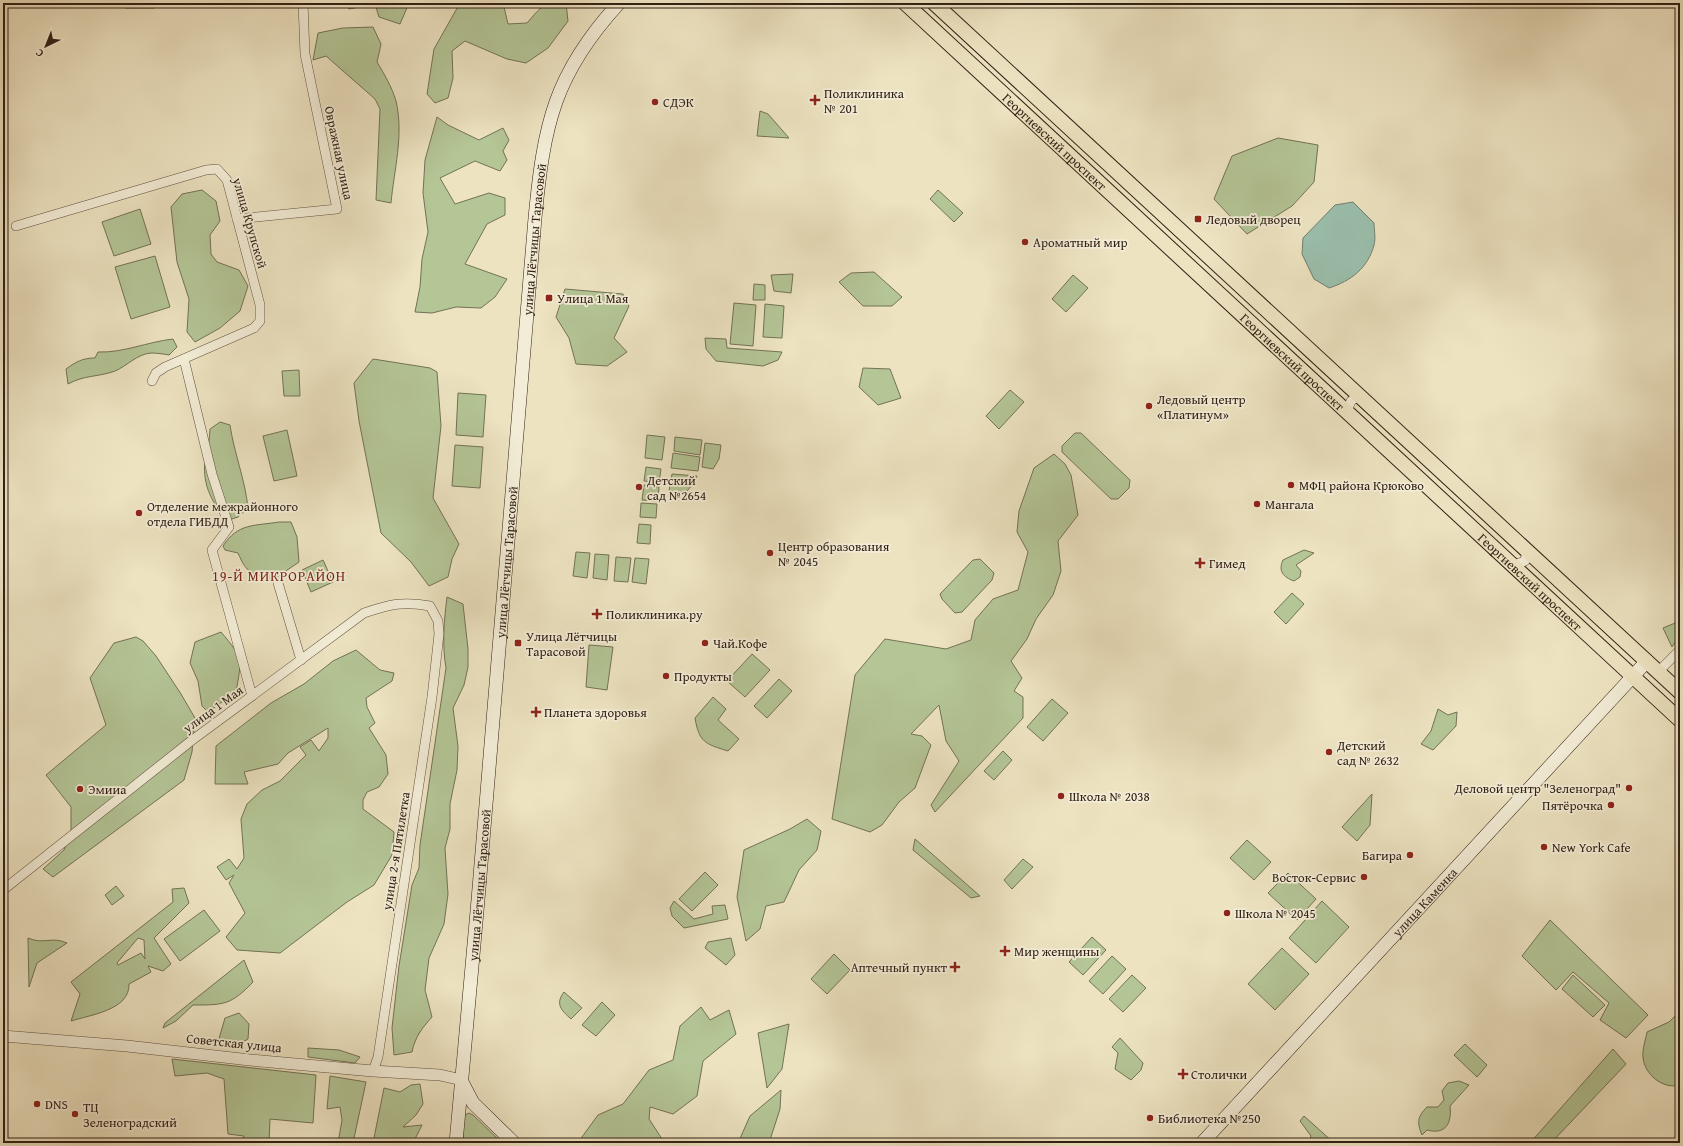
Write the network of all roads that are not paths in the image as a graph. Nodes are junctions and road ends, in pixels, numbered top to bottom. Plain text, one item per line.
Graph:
1 (302, 3) edge
2 (619, 3) edge
3 (905, 3) edge
4 (934, 3) edge
5 (237, 219) junction
6 (16, 226) dead end
7 (184, 359) junction
8 (152, 381) dead end
9 (1361, 398) junction
10 (1347, 411) junction
11 (1527, 551) junction
12 (1514, 565) junction
13 (278, 583) dead end
14 (438, 634) joint
15 (1680, 650) edge
16 (301, 660) junction
17 (1647, 661) junction
18 (1658, 672) junction
19 (1633, 676) junction
20 (1680, 692) edge
21 (252, 696) junction
22 (1680, 720) edge
23 (3, 890) edge
24 (3, 1036) edge
25 (373, 1071) junction
26 (462, 1080) junction
27 (456, 1143) edge
28 (514, 1143) edge
29 (1202, 1143) edge

1 - 5 street, Овражная улица
2 - 26 main road, улица Лётчицы Тарасовой
3 - 10 main road, Георгиевский проспект
4 - 9 main road, Георгиевский проспект
5 - 6 street, улица Крупской
5 - 7 street, улица Крупской
7 - 8 street, улица Крупской
7 - 21 street
9 - 10 street
9 - 11 main road, Георгиевский проспект
10 - 12 main road, Георгиевский проспект
11 - 12 street
11 - 17 main road, Георгиевский проспект
12 - 19 main road, Георгиевский проспект
13 - 16 street
14 - 16 street, улица 1 Мая
14 - 25 street, улица 2-я Пятилетка
15 - 18 street
16 - 21 street, улица 1 Мая
17 - 18 main road, Георгиевский проспект
17 - 19 main road, улица Каменка
18 - 20 main road, Георгиевский проспект
19 - 22 main road, Георгиевский проспект
19 - 29 main road, улица Каменка
21 - 23 street, улица 1 Мая
24 - 25 street, Советская улица
25 - 26 street, Советская улица
26 - 27 main road, улица Лётчицы Тарасовой
26 - 28 main road

